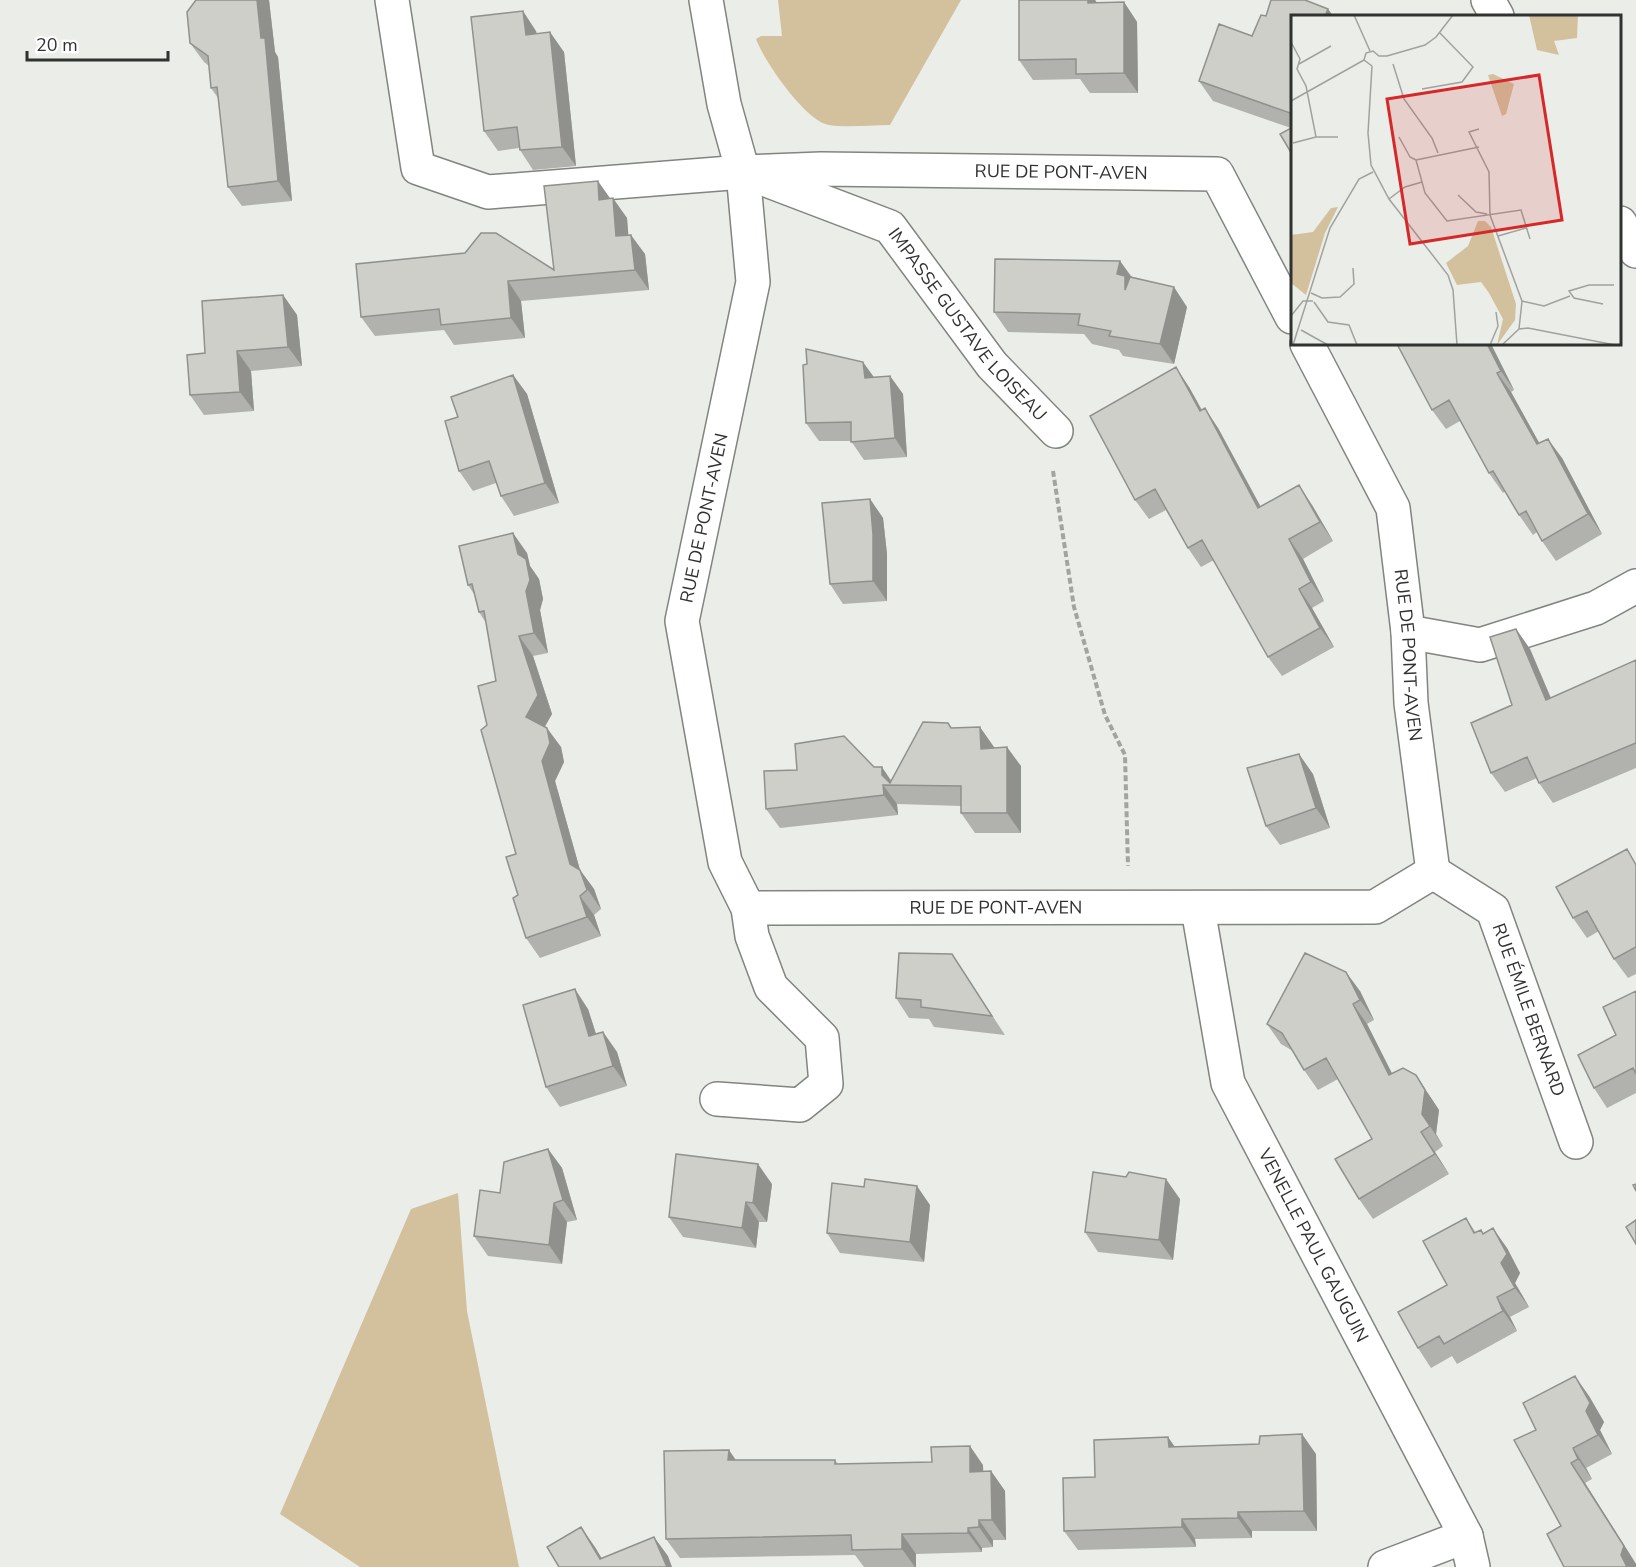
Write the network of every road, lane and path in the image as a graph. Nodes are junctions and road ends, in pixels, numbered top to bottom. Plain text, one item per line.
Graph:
1 (392, 0) edge
2 (706, 0) edge
3 (1488, 0) edge
4 (1496, 15) edge
5 (743, 172) junction
6 (1621, 226) edge
7 (1636, 251) edge
8 (1291, 313) edge
9 (1308, 345) edge
10 (1051, 426) joint
11 (1636, 585) edge
12 (1408, 632) junction
13 (1433, 872) junction
14 (748, 908) junction
15 (1129, 909) junction
16 (1198, 909) junction
17 (717, 1099) dead end
18 (1576, 1142) dead end
19 (1469, 1552) edge
20 (1385, 1567) edge

1 - 5 street
2 - 5 street, RUE DE PONT-AVEN
3 - 4 street
5 - 8 street, RUE DE PONT-AVEN
5 - 10 street, IMPASSE GUSTAVE LOISEAU
5 - 14 street, RUE DE PONT-AVEN
6 - 7 street
9 - 12 street, RUE DE PONT-AVEN
10 - 15 path
11 - 12 street
12 - 13 street, RUE DE PONT-AVEN
13 - 16 street, RUE DE PONT-AVEN
13 - 18 street, RUE ÉMILE BERNARD
14 - 15 street, RUE DE PONT-AVEN
14 - 17 street
15 - 16 street, RUE DE PONT-AVEN
16 - 19 street, VENELLE PAUL GAUGUIN
19 - 20 street

